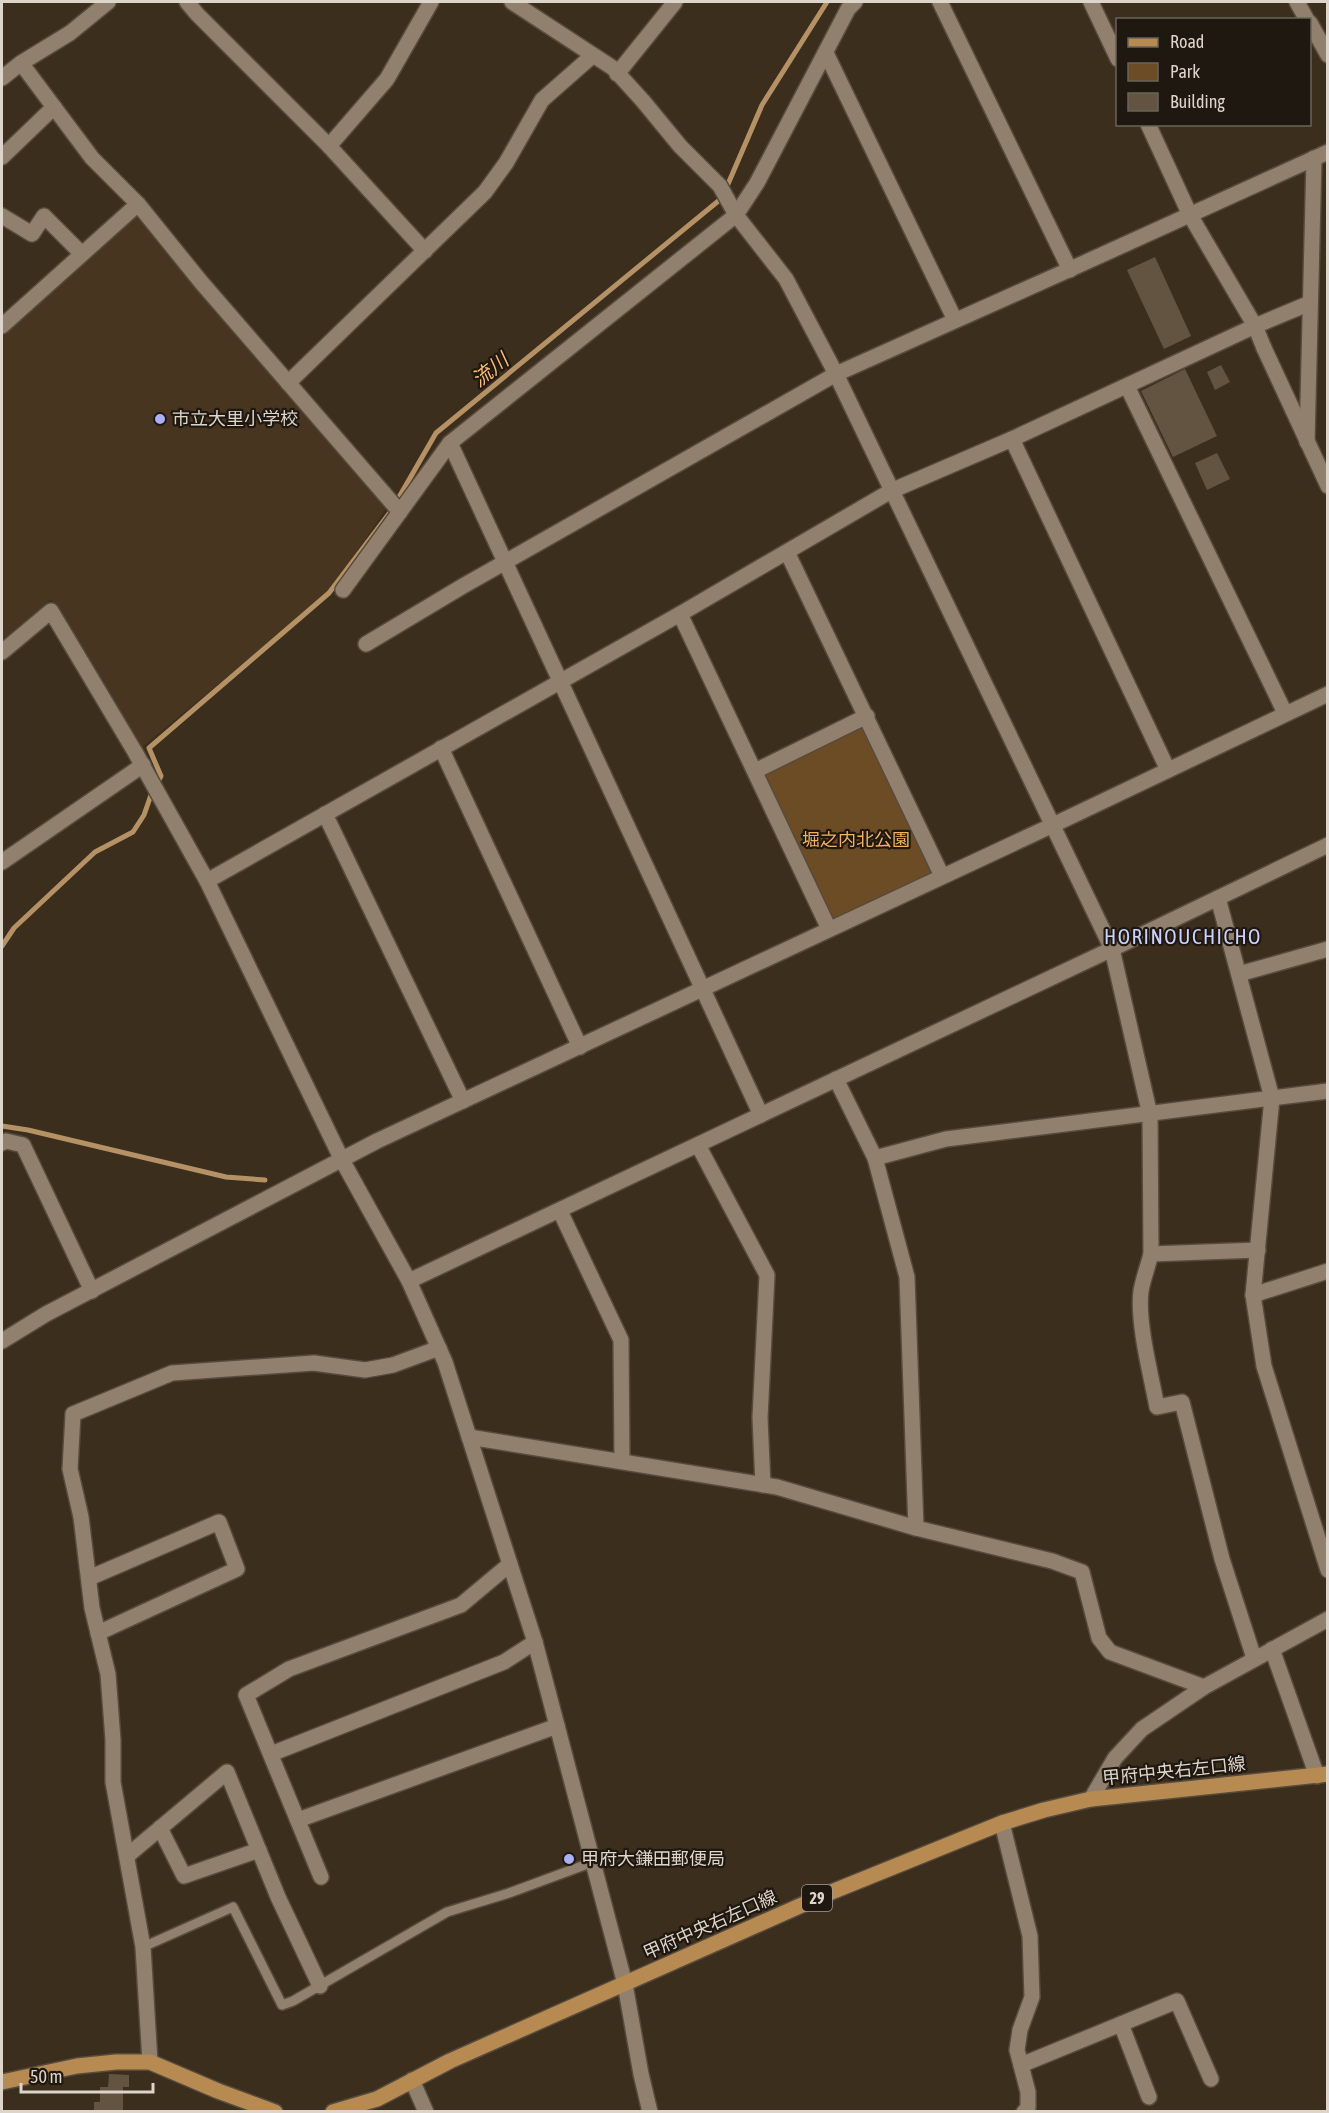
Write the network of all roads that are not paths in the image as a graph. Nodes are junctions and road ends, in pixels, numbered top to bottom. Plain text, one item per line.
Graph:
1 (108, 2) edge
2 (187, 2) edge
3 (431, 2) edge
4 (512, 2) edge
5 (675, 2) edge
6 (855, 2) edge
7 (940, 2) edge
8 (1090, 2) edge
9 (1297, 2) edge
10 (1306, 18) edge
11 (1311, 26) edge
12 (826, 53) junction
13 (1116, 55) edge
14 (1328, 55) edge
15 (592, 56) junction
16 (21, 63) junction
17 (617, 74) junction
18 (2, 78) edge
19 (54, 107) junction
20 (1149, 126) edge
21 (328, 146) junction
22 (1321, 155) edge
23 (2, 157) edge
24 (138, 204) junction
25 (733, 210) junction
26 (1190, 215) junction
27 (2, 216) edge
28 (424, 251) junction
29 (82, 254) junction
30 (1070, 270) junction
31 (1310, 303) junction
32 (955, 320) junction
33 (2, 326) edge
34 (1255, 326) junction
35 (836, 374) junction
36 (288, 383) junction
37 (1127, 386) junction
38 (1012, 439) junction
39 (1308, 442) junction
40 (450, 443) junction
41 (1328, 486) edge
42 (891, 491) junction
43 (397, 508) junction
44 (787, 552) junction
45 (505, 562) junction
46 (343, 591) dead end
47 (680, 614) junction
48 (366, 644) dead end
49 (2, 652) edge
50 (560, 681) junction
51 (1328, 694) edge
52 (1285, 713) junction
53 (867, 716) junction
54 (441, 748) junction
55 (1168, 770) junction
56 (755, 771) junction
57 (149, 777) junction
58 (325, 814) junction
59 (1053, 825) junction
60 (1328, 845) edge
61 (2, 862) edge
62 (942, 876) junction
63 (207, 881) junction
64 (1218, 898) junction
65 (829, 929) junction
66 (1112, 949) junction
67 (1328, 950) edge
68 (1239, 974) junction
69 (702, 990) junction
70 (580, 1047) junction
71 (836, 1079) junction
72 (1328, 1091) edge
73 (1272, 1098) junction
74 (463, 1101) junction
75 (1150, 1114) junction
76 (761, 1115) junction
77 (2, 1143) edge
78 (698, 1145) junction
79 (874, 1158) junction
80 (342, 1160) junction
81 (560, 1211) junction
82 (1258, 1250) junction
83 (1151, 1254) junction
84 (1328, 1271) edge
85 (409, 1281) junction
86 (92, 1291) junction
87 (1253, 1295) junction
88 (2, 1341) edge
89 (439, 1348) junction
90 (469, 1437) junction
91 (622, 1461) junction
92 (763, 1485) junction
93 (916, 1528) junction
94 (510, 1564) junction
95 (1328, 1570) edge
96 (89, 1578) junction
97 (1328, 1619) edge
98 (98, 1633) junction
99 (535, 1642) junction
100 (1272, 1649) junction
101 (1254, 1658) junction
102 (1204, 1688) junction
103 (557, 1726) junction
104 (271, 1754) junction
105 (1322, 1775) edge
106 (1091, 1799) junction
107 (298, 1820) junction
108 (1002, 1823) junction
109 (160, 1828) junction
110 (259, 1850) junction
111 (127, 1856) junction
112 (593, 1862) junction
113 (321, 1877) dead end
114 (143, 1947) junction
115 (625, 1984) junction
116 (320, 1986) junction
117 (1121, 2024) junction
118 (150, 2062) junction
119 (1021, 2065) junction
120 (1212, 2079) dead end
121 (412, 2080) junction
122 (2, 2082) edge
123 (1149, 2097) dead end
124 (275, 2112) edge
125 (333, 2112) edge
126 (426, 2112) edge
127 (650, 2112) edge
128 (1024, 2112) edge

1 - 16 street
2 - 21 street
3 - 21 street
4 - 15 street
5 - 17 street
6 - 12 street
7 - 30 street
8 - 13 street
9 - 10 street
11 - 14 street
12 - 25 street
12 - 32 street
15 - 17 street
15 - 28 street
16 - 18 street
16 - 19 street
17 - 25 street
19 - 23 street
19 - 24 street
20 - 26 street
21 - 28 street
22 - 26 street
22 - 31 street
24 - 29 street
24 - 36 street
25 - 35 street
25 - 40 street
26 - 30 street
26 - 34 street
27 - 29 street
28 - 36 street
29 - 33 street
30 - 32 street
31 - 34 street
31 - 39 street
32 - 35 street
34 - 37 street
34 - 39 street
35 - 42 street
35 - 45 street
36 - 43 street
37 - 38 street
37 - 52 street
38 - 42 street
38 - 55 street
39 - 41 street
40 - 43 street
40 - 45 street
42 - 44 street
42 - 59 street
43 - 46 street
44 - 47 street
44 - 53 street
45 - 48 street
45 - 50 street
47 - 50 street
47 - 56 street
49 - 57 street
50 - 54 street
50 - 69 street
51 - 52 street
52 - 55 street
53 - 56 street
53 - 62 street
54 - 58 street
54 - 70 street
55 - 59 street
56 - 65 street
57 - 61 street
57 - 63 street
58 - 63 street
58 - 74 street
59 - 62 street
59 - 66 street
60 - 64 street
62 - 65 street
63 - 80 street
64 - 66 street
64 - 68 street
65 - 69 street
66 - 71 street
66 - 75 street
67 - 68 street
68 - 73 street
69 - 70 street
69 - 76 street
70 - 74 street
71 - 76 street
71 - 79 street
72 - 73 street
73 - 75 street
73 - 82 street
74 - 80 street
75 - 79 street
75 - 83 street
76 - 78 street
77 - 86 street
78 - 81 street
78 - 92 street
79 - 93 street
80 - 85 street
80 - 86 street
81 - 85 street
81 - 91 street
82 - 83 street
82 - 87 street
83 - 101 street
84 - 87 street
85 - 89 street
86 - 88 street
87 - 95 street
89 - 90 street
89 - 96 street
90 - 91 street
90 - 94 street
91 - 92 street
92 - 93 street
93 - 102 street
94 - 99 street
94 - 104 street
96 - 98 street
96 - 98 street
97 - 100 street
98 - 111 street
99 - 103 street
99 - 104 street
100 - 101 street
100 - 105 street
101 - 102 street
102 - 106 street
103 - 107 street
103 - 112 street
104 - 107 street
105 - 106 main road, 甲府中央右左口線 / 29
106 - 108 main road, 甲府中央右左口線 / 29
107 - 113 street
108 - 115 main road, 甲府中央右左口線 / 29
108 - 119 street
109 - 110 street
109 - 110 street
109 - 111 street
110 - 116 street
111 - 114 street
112 - 115 street
112 - 116 lane
114 - 116 lane
114 - 118 street
115 - 121 main road, 甲府中央右左口線 / 29
115 - 127 street
117 - 119 street
117 - 120 street
117 - 123 street
118 - 122 main road
118 - 124 main road
119 - 128 street
121 - 125 main road, 甲府中央右左口線 / 29
121 - 126 street

